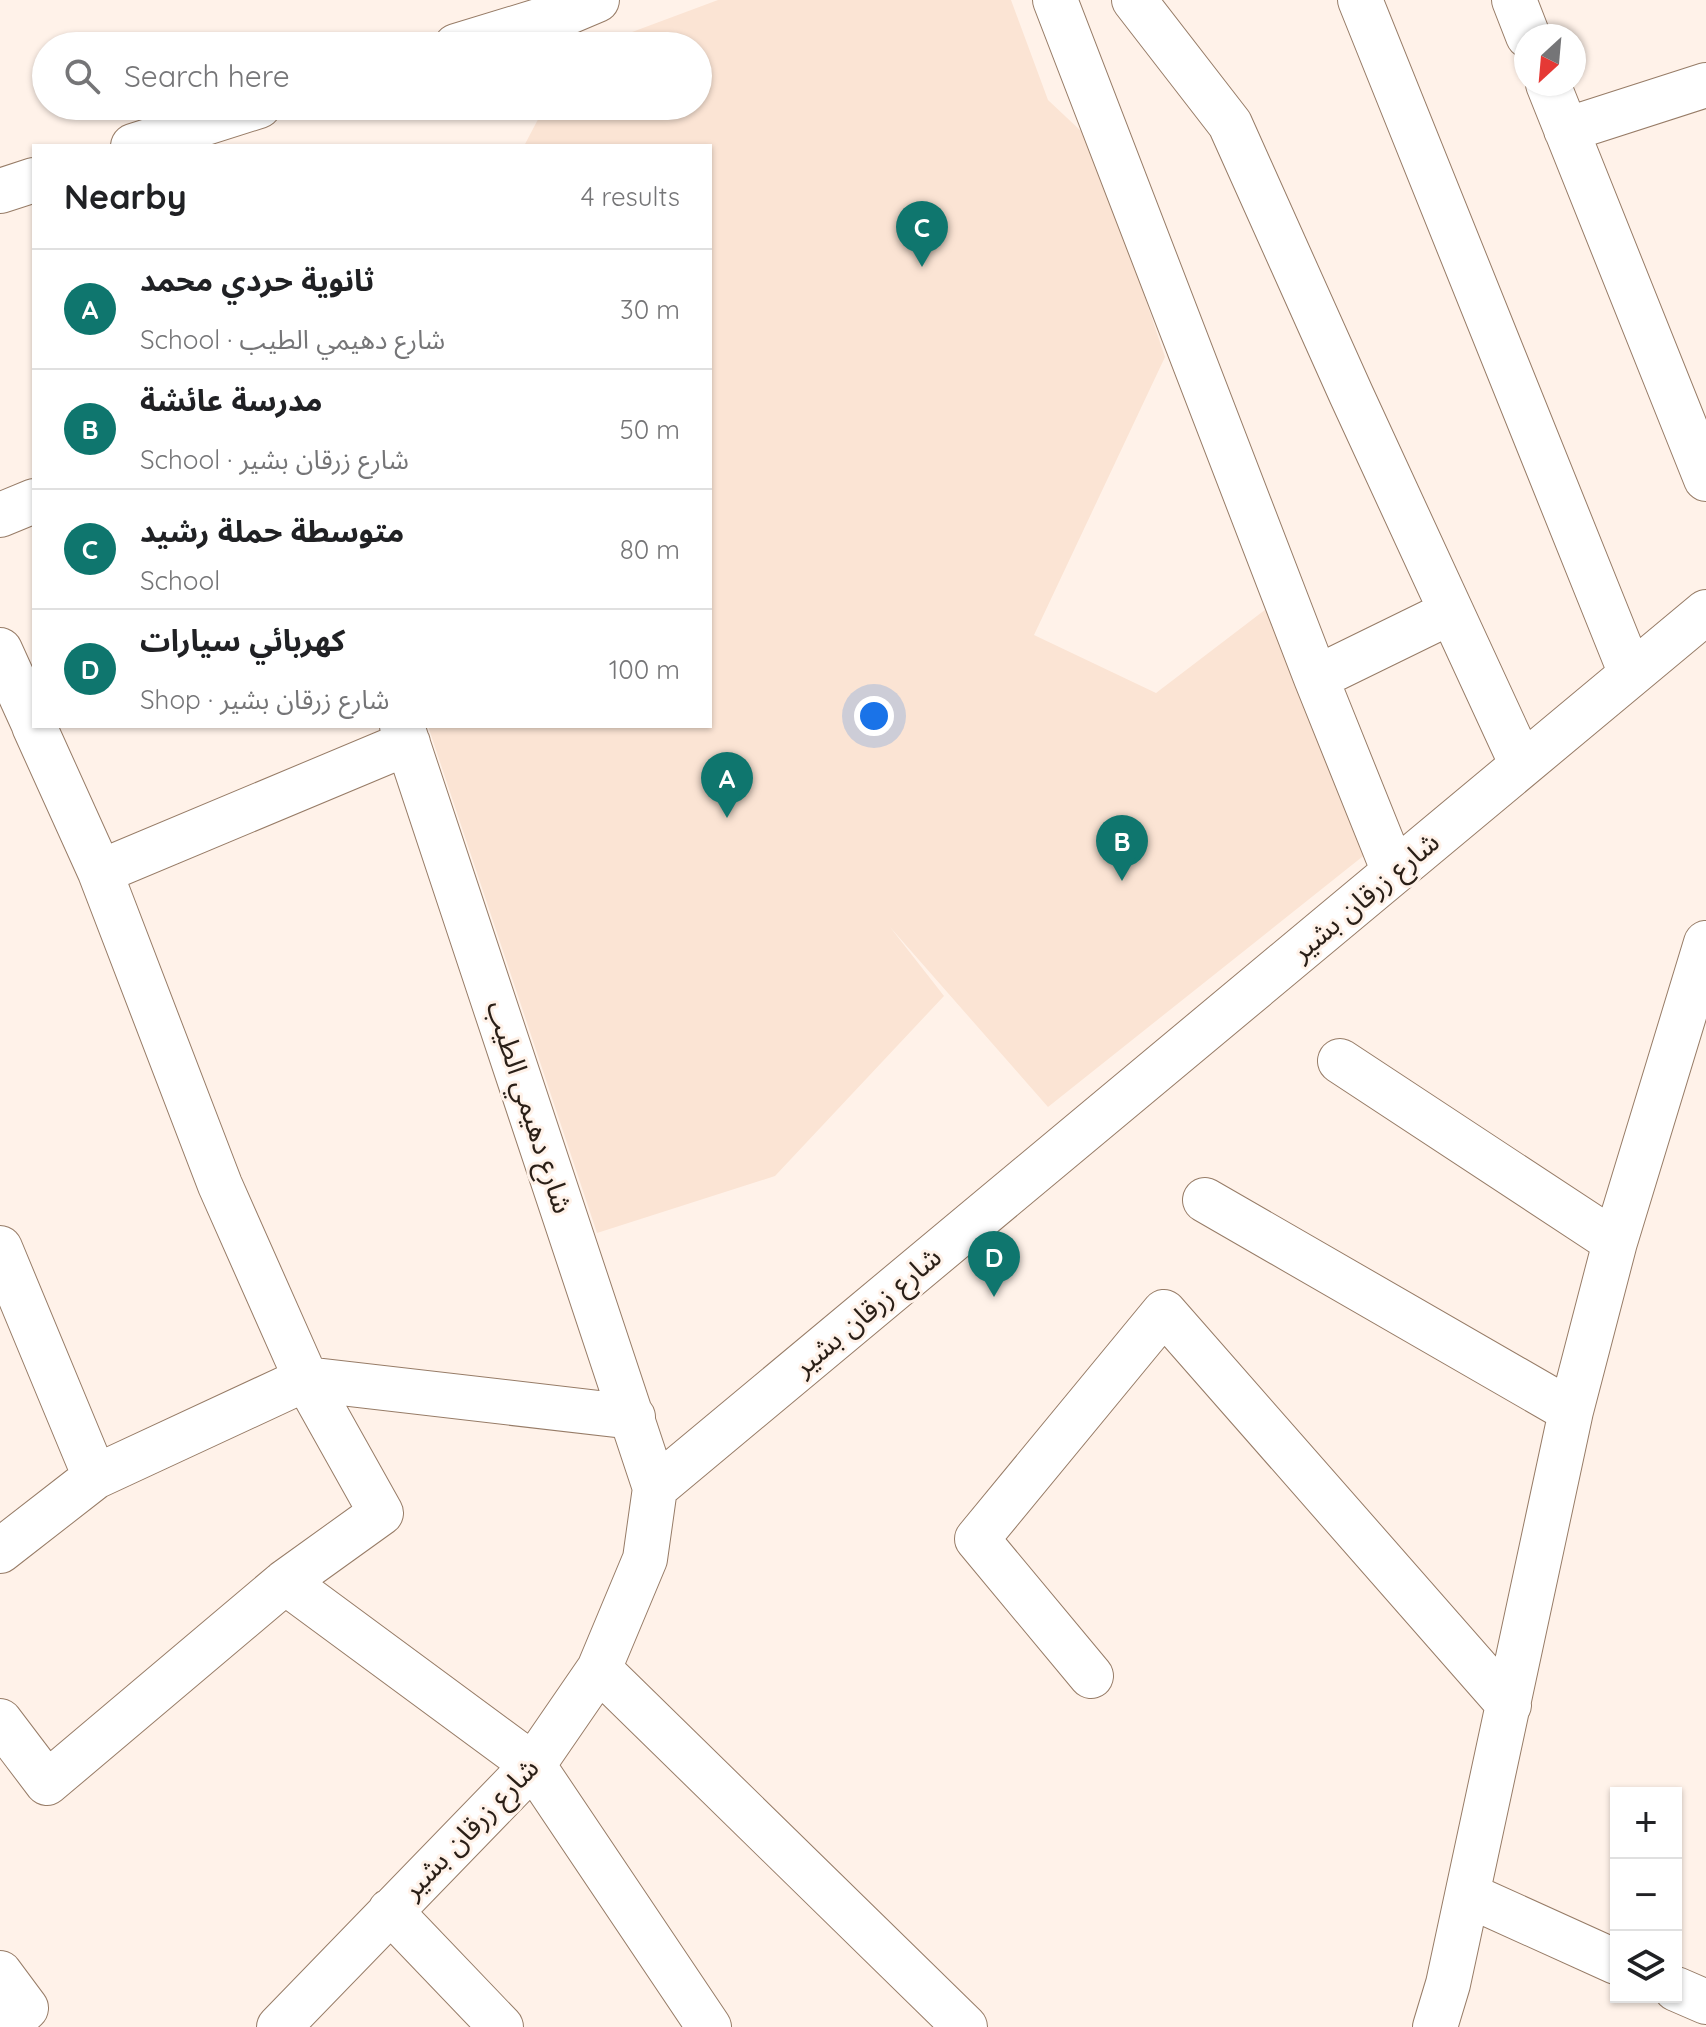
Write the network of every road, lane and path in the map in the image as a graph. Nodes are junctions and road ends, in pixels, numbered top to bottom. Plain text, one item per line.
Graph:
1 (1055, 0) edge
2 (1134, 0) edge
3 (1360, 0) edge
4 (1514, 0) edge
5 (578, 4) edge
6 (1523, 24) edge
7 (497, 32) edge
8 (1706, 85) edge
9 (1553, 96) edge
10 (225, 120) edge
11 (1566, 130) junction
12 (181, 138) edge
13 (145, 144) edge
14 (32, 181) edge
15 (0, 191) edge
16 (1706, 479) edge
17 (32, 502) edge
18 (0, 515) edge
19 (1451, 612) junction
20 (1706, 612) edge
21 (0, 650) edge
22 (1631, 674) junction
23 (1316, 678) junction
24 (32, 722) edge
25 (35, 728) edge
26 (405, 734) edge
27 (1522, 765) junction
28 (100, 872) junction
29 (1394, 872) junction
30 (1706, 943) edge
31 (1340, 1061) dead end
32 (1205, 1200) dead end
33 (1615, 1242) junction
34 (0, 1248) edge
35 (306, 1379) junction
36 (1571, 1411) junction
37 (633, 1417) junction
38 (95, 1477) junction
39 (655, 1488) junction
40 (0, 1551) edge
41 (285, 1582) junction
42 (599, 1669) junction
43 (1091, 1676) dead end
44 (1509, 1705) junction
45 (0, 1721) edge
46 (533, 1765) junction
47 (1468, 1895) junction
48 (390, 1911) junction
49 (1610, 1959) edge
50 (0, 1973) edge
51 (1682, 1992) edge
52 (1706, 2002) edge
53 (6, 2027) edge
54 (279, 2027) edge
55 (501, 2027) edge
56 (709, 2027) edge
57 (965, 2027) edge
58 (1435, 2027) edge

1 - 23 street
2 - 19 street
3 - 22 street
4 - 6 street
5 - 7 street
8 - 11 street
9 - 11 street
10 - 12 street
11 - 16 street
12 - 13 street
14 - 15 street
17 - 18 street
19 - 23 street
19 - 27 street
20 - 22 street, شارع زرقان بشير
21 - 24 street
22 - 27 street, شارع زرقان بشير
23 - 29 street
25 - 28 street
26 - 28 street
26 - 37 street, شارع دهيمي الطيب
27 - 29 street, شارع زرقان بشير
28 - 35 street
29 - 39 street, شارع زرقان بشير
30 - 33 street
31 - 33 street
32 - 36 street
33 - 36 street
34 - 38 street
35 - 37 street
35 - 38 street
35 - 41 street
36 - 44 street
37 - 39 street, شارع دهيمي الطيب
38 - 40 street
39 - 42 street, شارع زرقان بشير
41 - 45 street
41 - 46 street
42 - 46 street, شارع زرقان بشير
42 - 57 street
43 - 44 street
44 - 47 street
46 - 48 street, شارع زرقان بشير
46 - 56 street
47 - 49 street
47 - 58 street
48 - 54 street, شارع زرقان بشير
48 - 55 street
50 - 53 street
51 - 52 street

